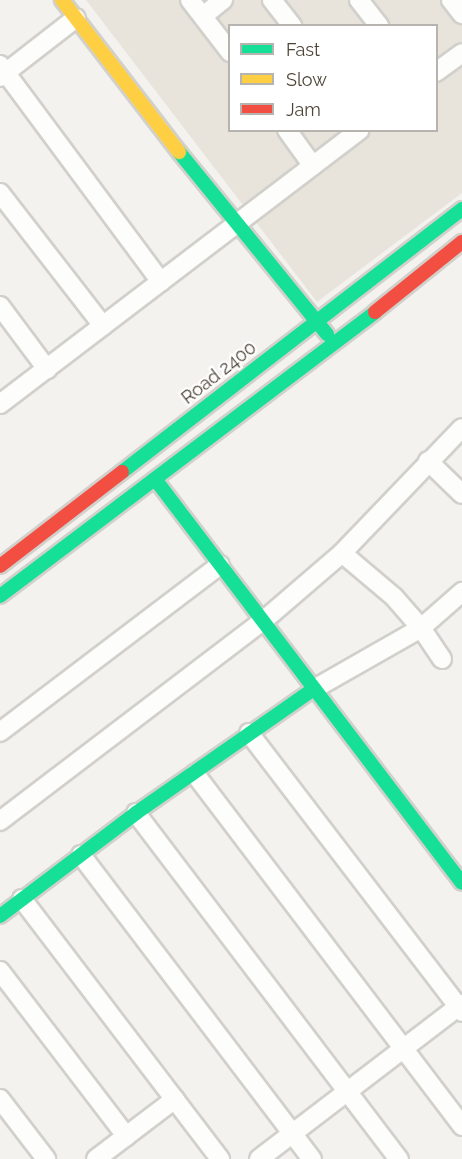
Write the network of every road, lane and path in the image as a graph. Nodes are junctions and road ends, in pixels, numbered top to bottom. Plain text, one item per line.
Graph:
1 (63, 0) edge
2 (190, 0) edge
3 (223, 0) edge
4 (272, 0) edge
5 (359, 0) edge
6 (452, 0) edge
7 (462, 14) edge
8 (203, 16) junction
9 (76, 18) junction
10 (290, 24) edge
11 (377, 24) edge
12 (228, 49) edge
13 (462, 53) edge
14 (2, 71) edge
15 (438, 71) edge
16 (288, 132) edge
17 (357, 132) edge
18 (313, 166) junction
19 (0, 193) edge
20 (462, 210) edge
21 (236, 225) junction
22 (462, 242) edge
23 (161, 282) junction
24 (0, 306) edge
25 (315, 321) junction
26 (103, 326) junction
27 (334, 344) junction
28 (47, 369) junction
29 (0, 404) edge
30 (462, 428) edge
31 (428, 461) junction
32 (155, 479) junction
33 (462, 494) edge
34 (342, 553) junction
35 (220, 565) junction
36 (0, 566) edge
37 (462, 592) edge
38 (0, 596) edge
39 (263, 621) junction
40 (421, 628) junction
41 (442, 659) dead end
42 (314, 689) junction
43 (0, 732) edge
44 (249, 733) junction
45 (195, 774) junction
46 (136, 813) junction
47 (0, 821) edge
48 (81, 855) junction
49 (462, 883) edge
50 (22, 899) junction
51 (0, 915) edge
52 (0, 971) edge
53 (461, 1008) edge
54 (403, 1049) junction
55 (348, 1092) junction
56 (0, 1099) edge
57 (175, 1099) junction
58 (462, 1126) edge
59 (292, 1133) junction
60 (126, 1136) junction
61 (46, 1159) edge
62 (96, 1159) edge
63 (220, 1159) edge
64 (259, 1159) edge
65 (312, 1159) edge
66 (399, 1159) edge

1 - 9 street
2 - 8 street
3 - 8 street
4 - 10 street
5 - 11 street
6 - 7 street
8 - 12 street
9 - 14 street
9 - 21 street
13 - 15 street
14 - 23 street
16 - 18 street
17 - 18 street
18 - 21 street
19 - 26 street
20 - 25 street, Road 2400
21 - 23 street
21 - 25 street
22 - 27 street
23 - 26 street
24 - 28 street
25 - 27 street
25 - 36 street, Road 2400
26 - 28 street
27 - 32 street
28 - 29 street
30 - 31 street
31 - 33 street
31 - 34 street
32 - 35 street
32 - 38 street
34 - 39 street
34 - 40 street
35 - 39 street
35 - 43 street
37 - 40 street
39 - 42 street
39 - 47 street
40 - 41 street
40 - 42 street
42 - 44 street
42 - 49 street
44 - 45 street
44 - 53 street
45 - 46 street
45 - 54 street
46 - 48 street
46 - 55 street
48 - 50 street
48 - 59 street
50 - 51 street
50 - 57 street
52 - 60 street
53 - 54 street
54 - 55 street
54 - 58 street
55 - 59 street
55 - 66 street
56 - 61 street
57 - 60 street
57 - 63 street
59 - 64 street
59 - 65 street
60 - 62 street

